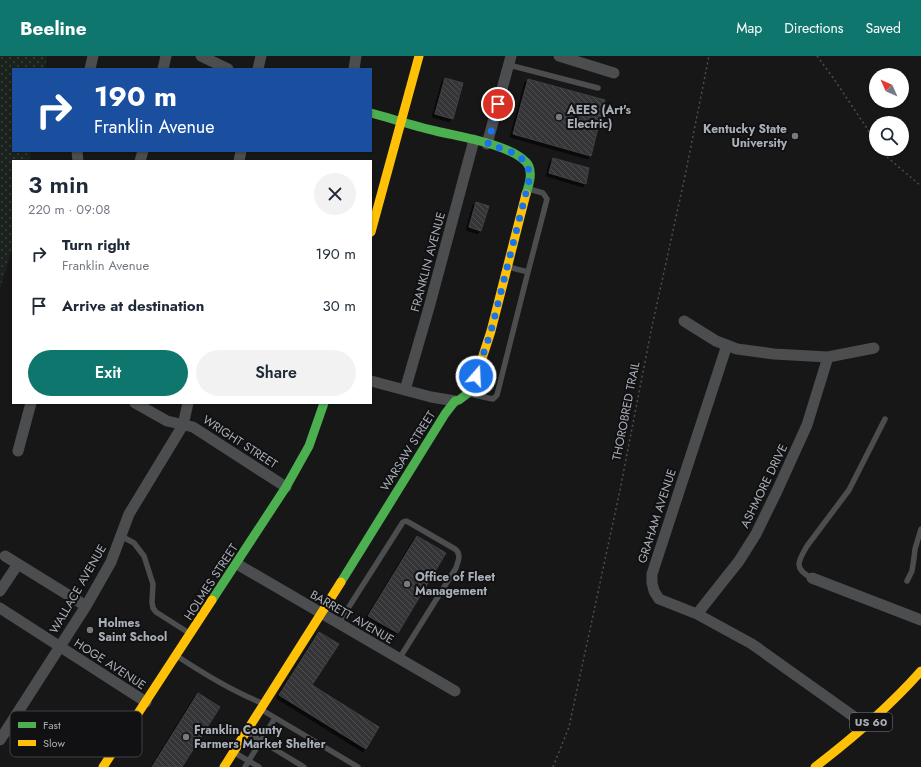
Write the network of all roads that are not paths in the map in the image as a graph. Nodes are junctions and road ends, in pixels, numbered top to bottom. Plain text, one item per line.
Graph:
1 (94, 56) edge
2 (166, 56) edge
3 (201, 56) edge
4 (261, 56) edge
5 (356, 56) edge
6 (419, 56) edge
7 (559, 56) edge
8 (510, 60) edge
9 (90, 68) edge
10 (163, 68) edge
11 (226, 68) edge
12 (258, 68) edge
13 (354, 68) edge
14 (614, 73) dead end
15 (598, 88) dead end
16 (372, 113) edge
17 (401, 122) junction
18 (474, 140) junction
19 (488, 144) junction
20 (527, 189) junction
21 (372, 228) edge
22 (507, 267) junction
23 (528, 272) junction
24 (684, 321) dead end
25 (727, 346) junction
26 (874, 348) dead end
27 (828, 357) junction
28 (372, 381) edge
29 (405, 390) junction
30 (467, 394) junction
31 (455, 401) junction
32 (31, 404) edge
33 (137, 404) edge
34 (188, 404) edge
35 (324, 404) edge
36 (885, 419) dead end
37 (183, 425) junction
38 (18, 451) dead end
39 (286, 487) junction
40 (921, 529) edge
41 (121, 536) junction
42 (5, 556) dead end
43 (18, 564) junction
44 (237, 564) junction
45 (812, 578) joint
46 (907, 581) dead end
47 (0, 591) edge
48 (86, 606) junction
49 (0, 608) edge
50 (321, 614) junction
51 (697, 614) junction
52 (921, 620) edge
53 (338, 624) junction
54 (191, 634) junction
55 (60, 647) junction
56 (177, 656) junction
57 (399, 659) junction
58 (921, 670) edge
59 (455, 691) dead end
60 (146, 702) junction
61 (262, 707) junction
62 (19, 711) edge
63 (141, 711) edge
64 (275, 718) junction
65 (10, 724) edge
66 (867, 726) junction
67 (246, 732) junction
68 (0, 740) edge
69 (261, 741) junction
70 (233, 752) junction
71 (112, 757) edge
72 (249, 760) junction
73 (107, 766) edge
74 (224, 767) edge
75 (245, 767) edge
76 (259, 767) edge
77 (304, 767) edge
78 (358, 767) edge
79 (815, 767) edge

1 - 9 street
2 - 10 street
3 - 11 street
4 - 12 street
5 - 13 street
6 - 17 street
7 - 14 street
8 - 15 lane
8 - 19 street
16 - 17 street
17 - 18 street
17 - 21 street
18 - 19 street
18 - 29 street, FRANKLIN AVENUE
19 - 20 street
20 - 22 street
20 - 23 lane
22 - 23 lane
22 - 30 street
23 - 30 lane
24 - 25 street
25 - 27 street
25 - 51 street, GRAHAM AVENUE
26 - 27 street
27 - 51 street, ASHMORE DRIVE
28 - 29 street
29 - 31 street
30 - 31 street, WARSAW STREET
31 - 50 street, WARSAW STREET
32 - 38 street
33 - 37 street, WRIGHT STREET
34 - 37 street, WALLACE AVENUE
35 - 39 street, HOLMES STREET
36 - 45 lane
37 - 39 street, WRIGHT STREET
37 - 41 street, WALLACE AVENUE
39 - 44 street, HOLMES STREET
40 - 46 lane
41 - 48 street, WALLACE AVENUE
41 - 54 lane
42 - 43 street
43 - 47 street
43 - 48 street
44 - 50 street, BARRETT AVENUE
44 - 54 street, HOLMES STREET
45 - 52 street
48 - 55 street, WALLACE AVENUE
49 - 55 street, HOGE AVENUE
50 - 53 street, BARRETT AVENUE
50 - 61 street, WARSAW STREET
51 - 66 street, GRAHAM AVENUE
53 - 57 street, BARRETT AVENUE
53 - 57 lane
54 - 56 street, HOLMES STREET
55 - 60 street, HOGE AVENUE
55 - 62 street, WALLACE AVENUE
56 - 60 street, HOLMES STREET
56 - 61 lane
57 - 59 street, BARRETT AVENUE
58 - 66 street, US 60
60 - 63 street, HOLMES STREET
61 - 64 lane
61 - 67 street, WARSAW STREET
64 - 69 lane
64 - 78 lane
65 - 68 street, WALLACE AVENUE
66 - 79 street, US 60
67 - 69 lane
67 - 70 street, WARSAW STREET
69 - 72 lane
69 - 77 lane
70 - 72 lane
70 - 74 street, WARSAW STREET
71 - 73 street, HOLMES STREET
72 - 75 lane
72 - 76 lane

